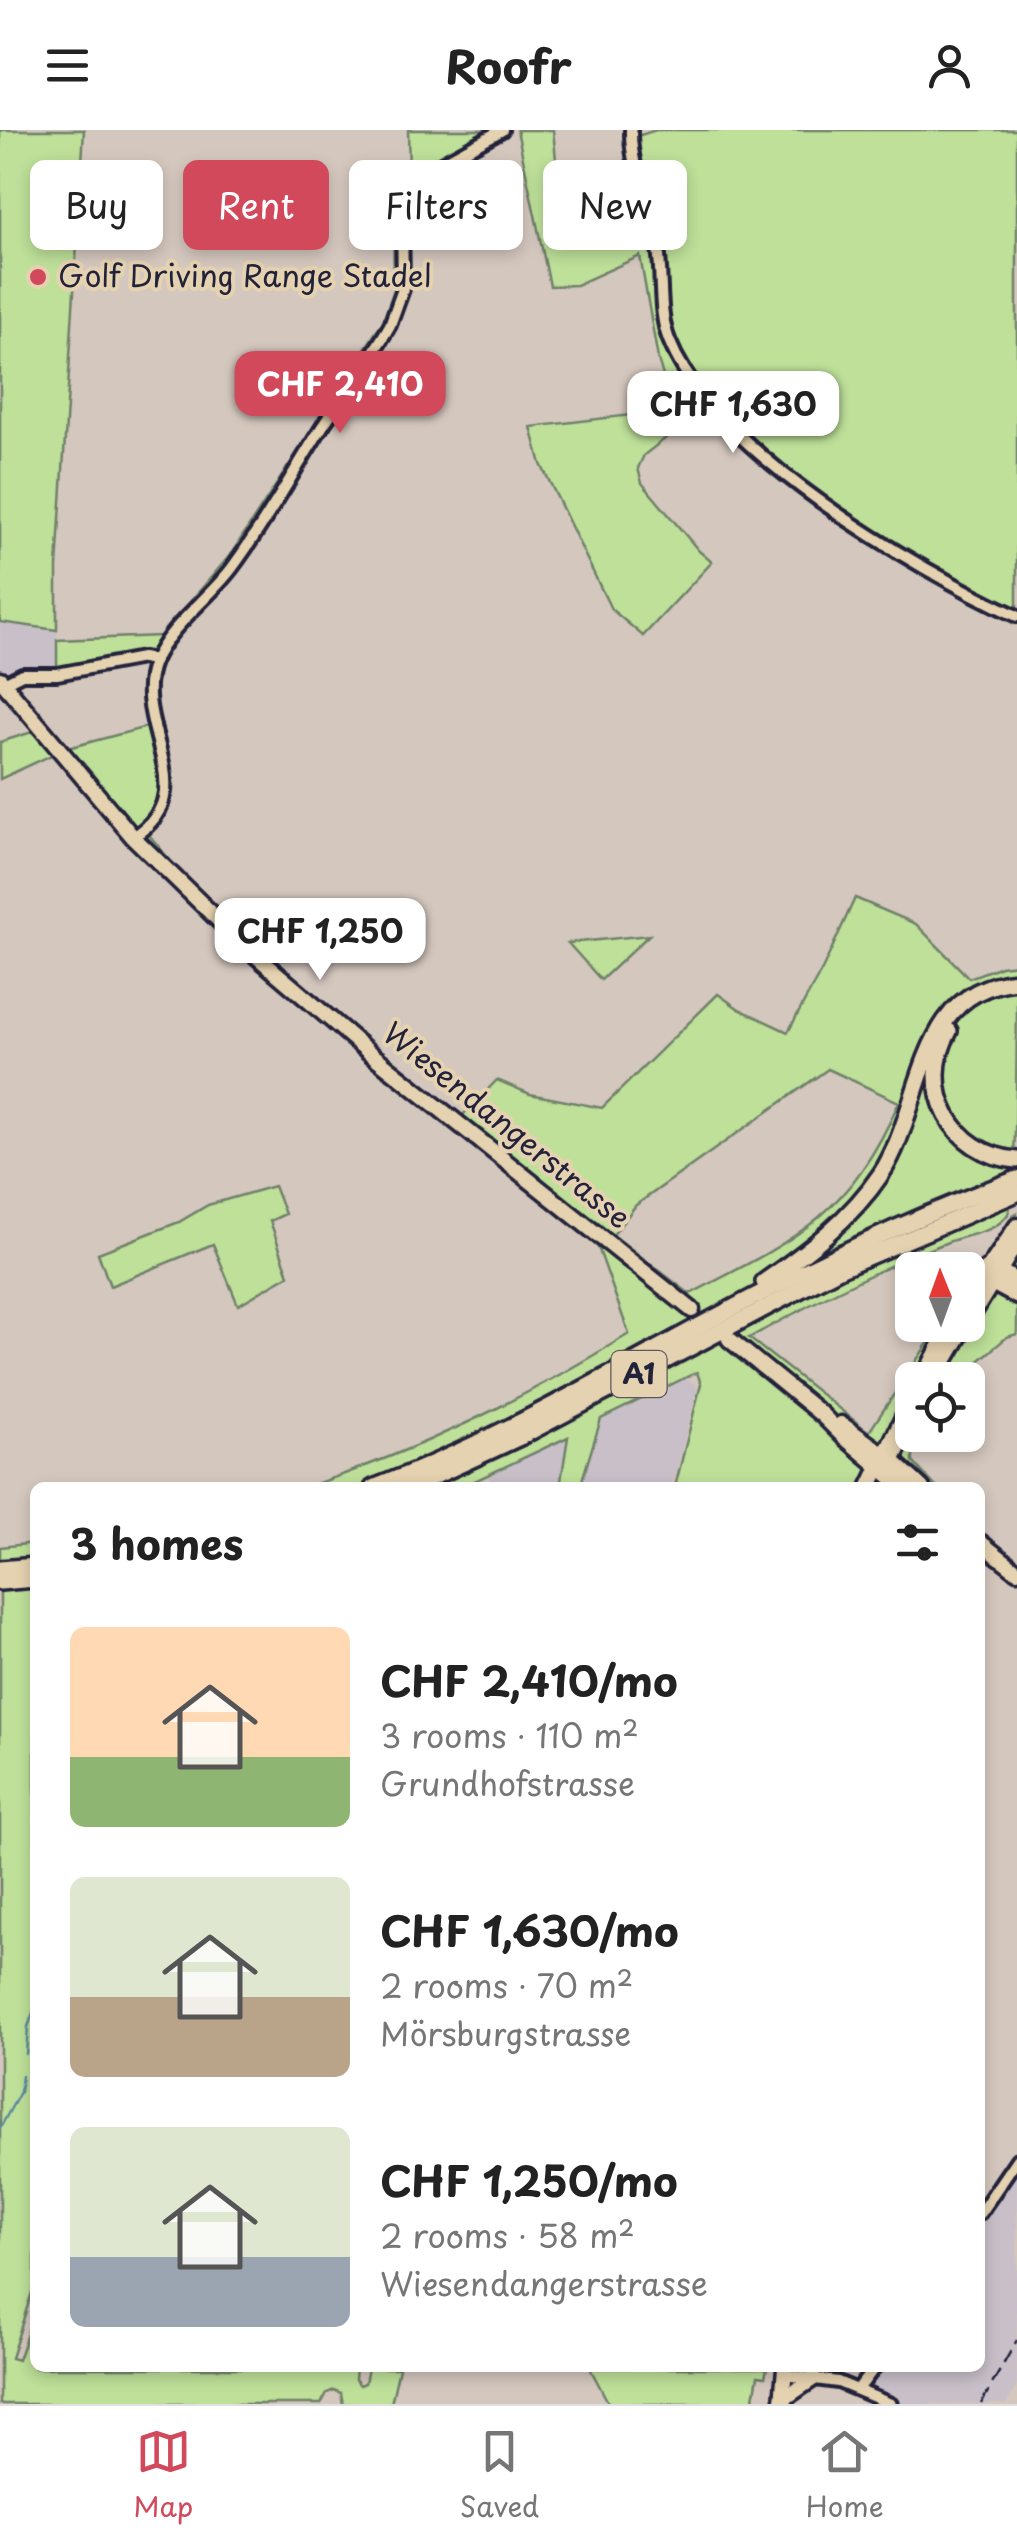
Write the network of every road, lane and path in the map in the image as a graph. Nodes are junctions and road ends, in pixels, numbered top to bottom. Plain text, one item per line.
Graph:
1 (502, 130) edge
2 (631, 130) edge
3 (1017, 616) edge
4 (154, 660) junction
5 (2, 681) edge
6 (133, 837) junction
7 (1017, 982) edge
8 (1017, 992) edge
9 (1017, 1160) edge
10 (1017, 1179) edge
11 (1017, 1194) edge
12 (1017, 1226) edge
13 (1017, 1242) edge
14 (992, 1274) junction
15 (985, 1281) edge
16 (1017, 1282) edge
17 (985, 1287) edge
18 (1017, 1296) edge
19 (692, 1310) dead end
20 (716, 1316) junction
21 (728, 1339) dead end
22 (895, 1442) edge
23 (884, 1469) edge
24 (387, 1482) edge
25 (422, 1482) edge
26 (910, 1482) edge
27 (985, 1546) edge
28 (30, 1566) edge
29 (0, 1569) edge
30 (1017, 1571) edge
31 (30, 1579) edge
32 (0, 1582) edge
33 (1017, 2159) edge
34 (985, 2206) edge
35 (785, 2372) edge
36 (789, 2372) edge
37 (871, 2372) edge
38 (814, 2378) junction
39 (858, 2388) junction
40 (782, 2402) edge
41 (891, 2404) edge

1 - 4 street
2 - 3 street
4 - 5 street
4 - 6 street
5 - 6 main road, Wiesendangerstrasse
6 - 19 main road, Wiesendangerstrasse
7 - 20 highway
8 - 9 highway
10 - 20 highway, A1
11 - 25 highway, A1
12 - 14 main road
13 - 14 main road
14 - 15 main road
14 - 16 highway
14 - 17 main road
14 - 18 highway
20 - 24 highway, A1
21 - 23 main road
22 - 23 main road
23 - 26 main road
27 - 30 main road
28 - 29 highway
31 - 32 highway
33 - 34 street
35 - 40 main road
36 - 38 street
37 - 39 street
38 - 39 street
38 - 40 main road
39 - 41 street

